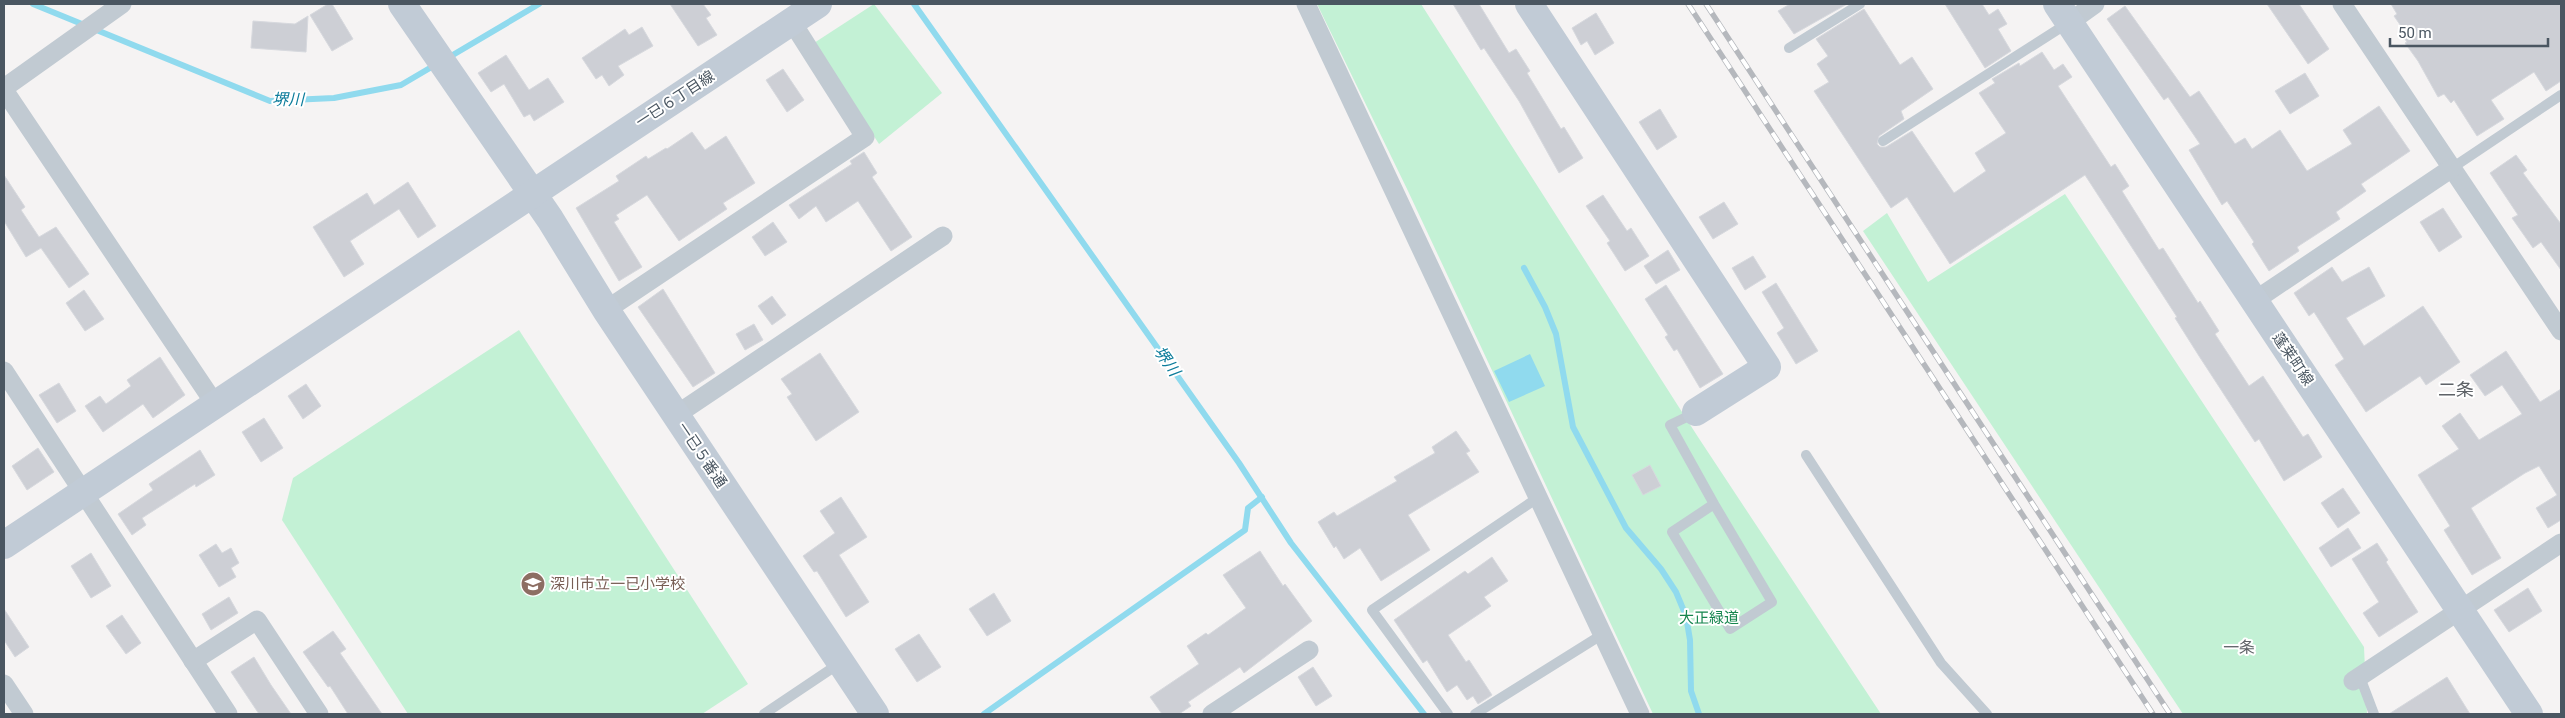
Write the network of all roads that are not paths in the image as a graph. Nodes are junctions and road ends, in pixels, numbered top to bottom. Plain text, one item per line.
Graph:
1 (402, 4) edge
2 (818, 4) edge
3 (1306, 4) edge
4 (1529, 4) edge
5 (1860, 4) edge
6 (2095, 4) edge
7 (2342, 4) edge
8 (115, 8) edge
9 (2064, 13) edge
10 (792, 22) junction
11 (1789, 48) dead end
12 (4, 89) edge
13 (2561, 95) edge
14 (1883, 141) dead end
15 (2452, 168) junction
16 (532, 194) junction
17 (943, 236) dead end
18 (2254, 301) junction
19 (606, 310) junction
20 (2561, 331) edge
21 (4, 371) edge
22 (215, 404) junction
23 (1696, 412) joint
24 (676, 416) junction
25 (1806, 455) dead end
26 (84, 491) junction
27 (1539, 497) junction
28 (1714, 504) junction
29 (2561, 543) edge
30 (4, 545) edge
31 (2461, 609) junction
32 (1603, 634) junction
33 (1309, 650) dead end
34 (193, 661) junction
35 (841, 663) junction
36 (2356, 679) joint
37 (4, 684) edge
38 (24, 714) edge
39 (228, 714) edge
40 (319, 714) edge
41 (764, 714) edge
42 (875, 714) edge
43 (1212, 714) edge
44 (1448, 714) edge
45 (1475, 714) edge
46 (1640, 714) edge
47 (1987, 714) edge
48 (2374, 714) edge
49 (2529, 714) edge

1 - 16 street, 一已５番通
2 - 10 street, 一已６丁目線
3 - 27 street
4 - 23 street
5 - 11 lane
6 - 9 street
7 - 15 street
8 - 12 street
9 - 14 lane
9 - 18 street, 蓬莱町線
10 - 16 street, 一已６丁目線
10 - 19 street
12 - 22 street
13 - 15 lane
15 - 18 street
15 - 20 street
16 - 19 street, 一已５番通
16 - 22 street, 一已６丁目線
17 - 24 street
18 - 31 street, 蓬莱町線
19 - 24 street, 一已５番通
21 - 26 street
22 - 26 street, 一已６丁目線
23 - 28 lane
24 - 35 street, 一已５番通
25 - 47 lane
26 - 30 street, 一已６丁目線
26 - 34 street
27 - 32 street
27 - 44 lane
28 - 28 lane
29 - 31 street
31 - 36 street
31 - 49 street, 蓬莱町線
32 - 45 lane
32 - 46 street
33 - 43 street
34 - 39 street
34 - 40 street
35 - 41 lane
35 - 42 street, 一已５番通
36 - 48 lane
37 - 38 street

